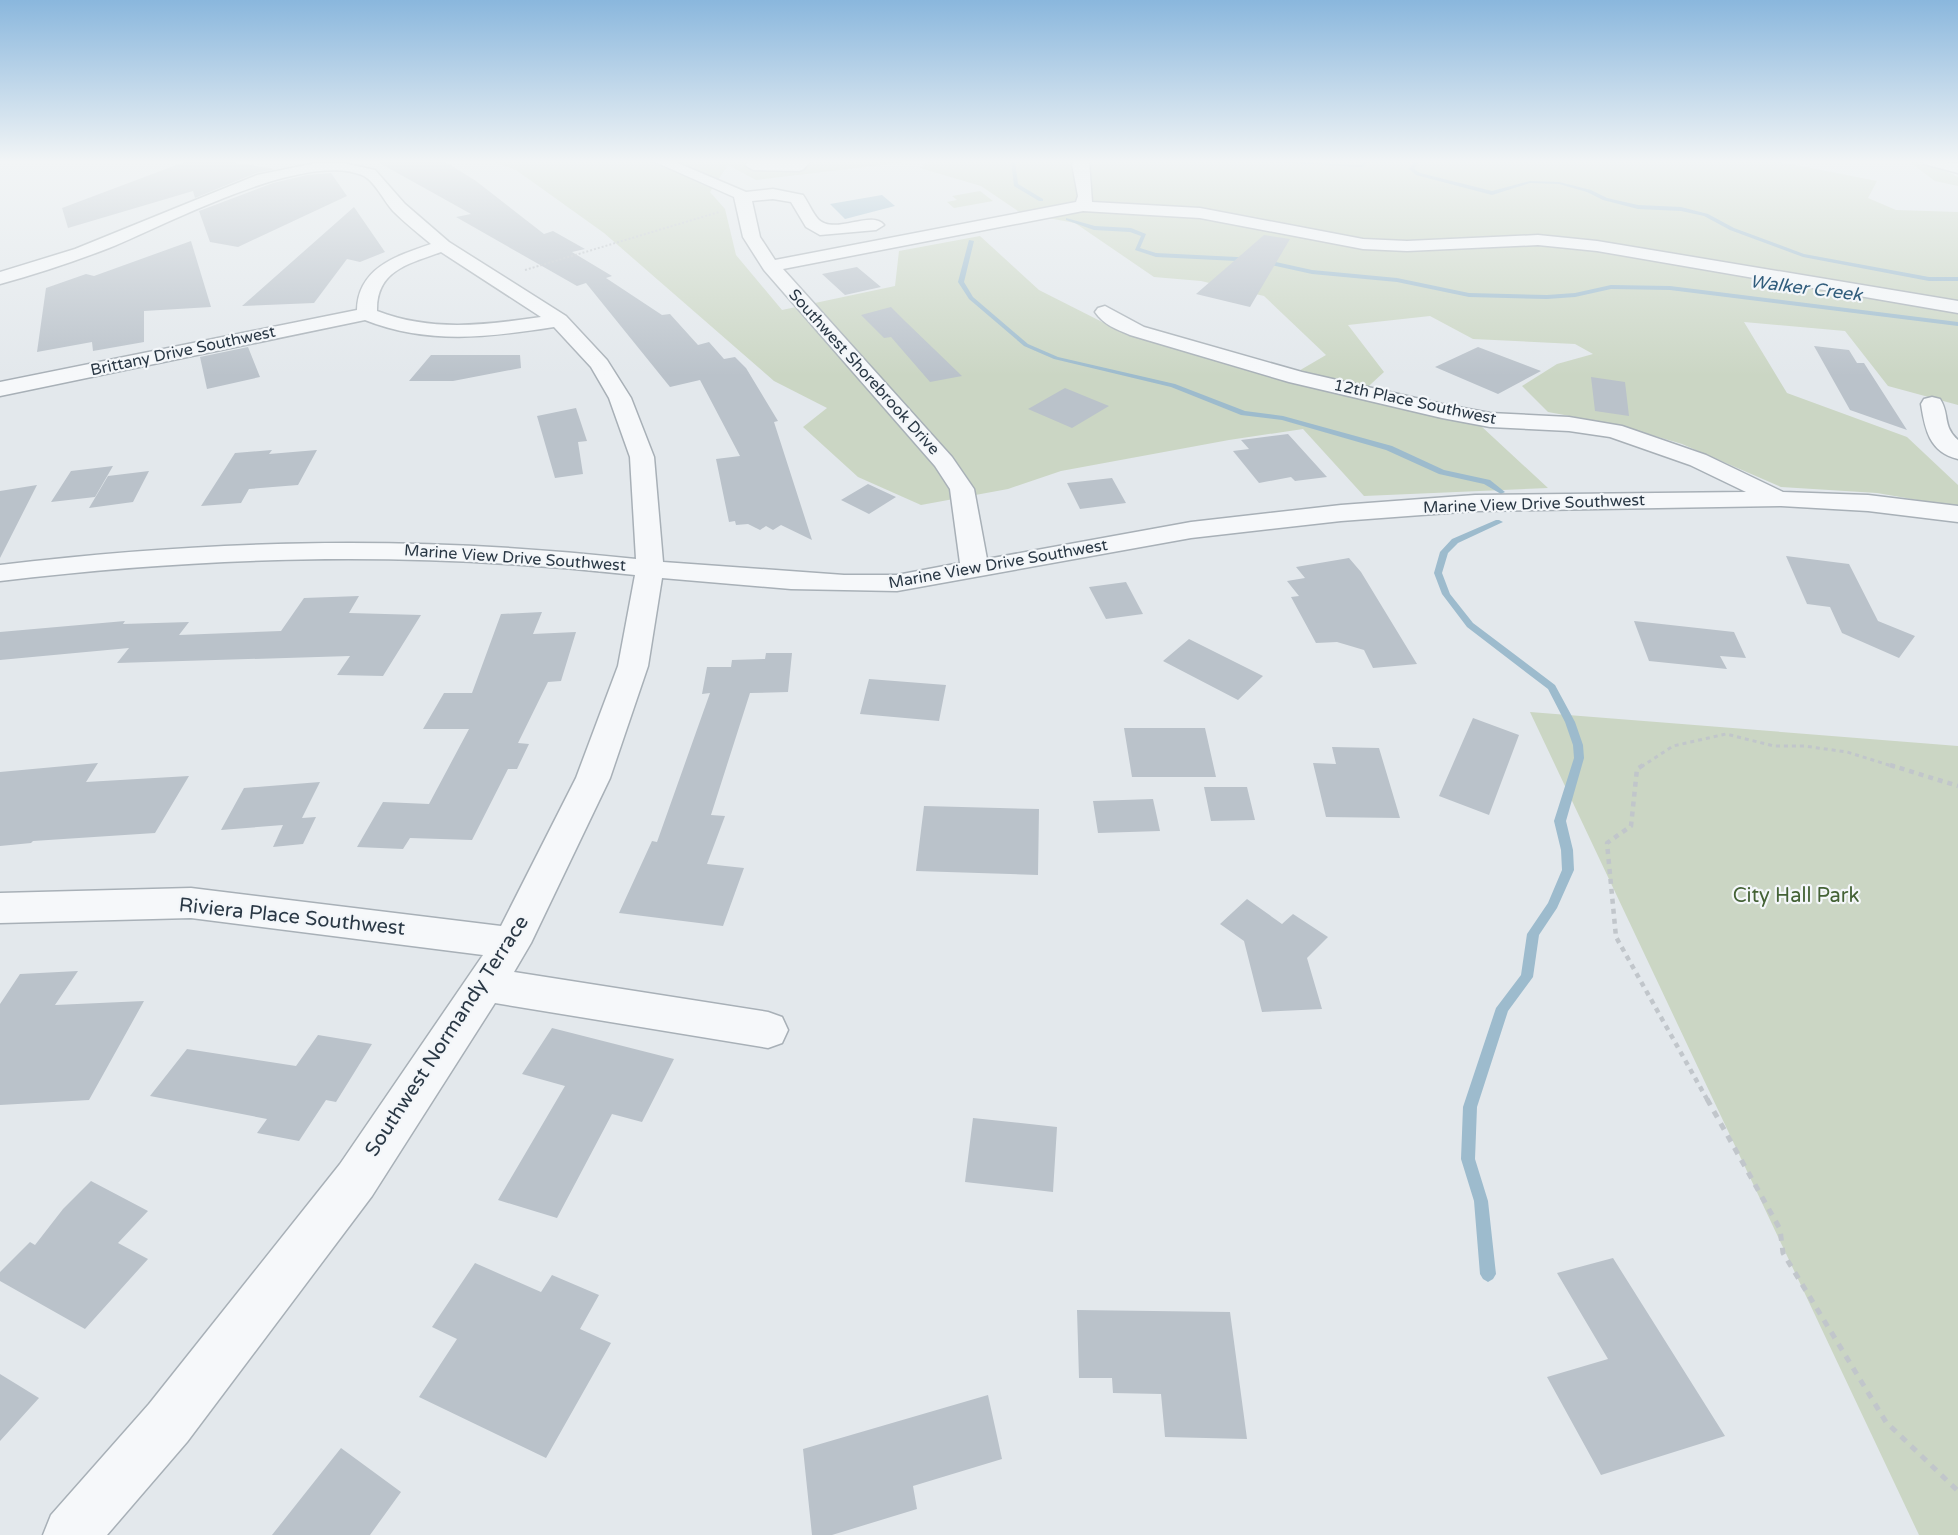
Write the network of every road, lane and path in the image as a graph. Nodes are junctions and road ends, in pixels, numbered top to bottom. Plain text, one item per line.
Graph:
1 (131, 233) edge
2 (428, 233) edge
3 (644, 233) edge
4 (751, 233) edge
5 (942, 233) edge
6 (1303, 233) edge
7 (443, 246) junction
8 (770, 266) junction
9 (0, 278) edge
10 (495, 278) junction
11 (1958, 307) edge
12 (1105, 312) dead end
13 (367, 314) junction
14 (559, 321) junction
15 (0, 389) edge
16 (1932, 404) dead end
17 (1958, 452) edge
18 (1781, 499) junction
19 (1958, 514) edge
20 (650, 567) junction
21 (975, 570) junction
22 (0, 573) edge
23 (1958, 786) edge
24 (0, 908) edge
25 (512, 943) junction
26 (485, 984) junction
27 (768, 1030) dead end
28 (1958, 1491) edge
29 (71, 1535) edge

1 - 9 street, Southwest Normandy Terrace
2 - 7 street, Southwest Normandy Terrace
3 - 10 path
4 - 8 street, Southwest Shorebrook Drive
5 - 8 street
6 - 11 street
7 - 10 street, Southwest Normandy Terrace
7 - 13 street
8 - 21 street, Southwest Shorebrook Drive
10 - 14 street, Southwest Normandy Terrace
12 - 18 street, 12th Place Southwest
13 - 14 street
13 - 15 street, Brittany Drive Southwest
14 - 20 street, Southwest Normandy Terrace
16 - 17 street
18 - 19 street, Marine View Drive Southwest
18 - 21 street, Marine View Drive Southwest
20 - 21 street, Marine View Drive Southwest
20 - 22 street, Marine View Drive Southwest
20 - 25 street, Southwest Normandy Terrace
23 - 28 path
24 - 25 street, Riviera Place Southwest
25 - 26 street, Southwest Normandy Terrace
26 - 27 street
26 - 29 street, Southwest Normandy Terrace

